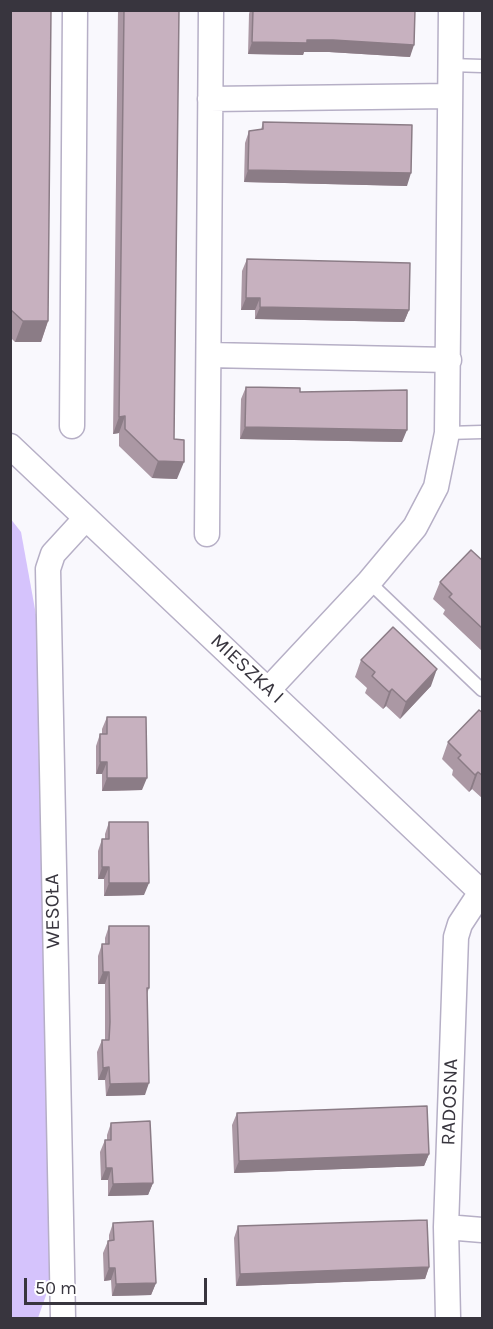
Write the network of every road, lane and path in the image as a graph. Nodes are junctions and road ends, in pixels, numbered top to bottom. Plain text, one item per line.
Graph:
1 (75, 10) edge
2 (211, 10) edge
3 (451, 10) edge
4 (450, 65) junction
5 (483, 66) edge
6 (450, 96) junction
7 (210, 99) junction
8 (209, 355) junction
9 (449, 360) junction
10 (72, 426) dead end
11 (483, 432) edge
12 (447, 433) junction
13 (10, 446) edge
14 (86, 518) junction
15 (207, 534) dead end
16 (369, 582) junction
17 (269, 689) junction
18 (483, 690) edge
19 (482, 892) edge
20 (446, 1227) junction
21 (483, 1230) edge
22 (63, 1318) edge
23 (448, 1318) edge

1 - 10 street
2 - 7 street
3 - 4 street
4 - 5 lane
4 - 6 street
6 - 7 street
6 - 9 street
7 - 8 street
8 - 9 street
8 - 15 street
9 - 12 street
11 - 12 lane
12 - 16 street
13 - 14 street, MIESZKA I
14 - 17 street, MIESZKA I
14 - 22 street, WESOŁA
16 - 17 street
16 - 18 lane
17 - 19 street, MIESZKA I
19 - 20 street, RADOSNA
20 - 21 street
20 - 23 street, RADOSNA

